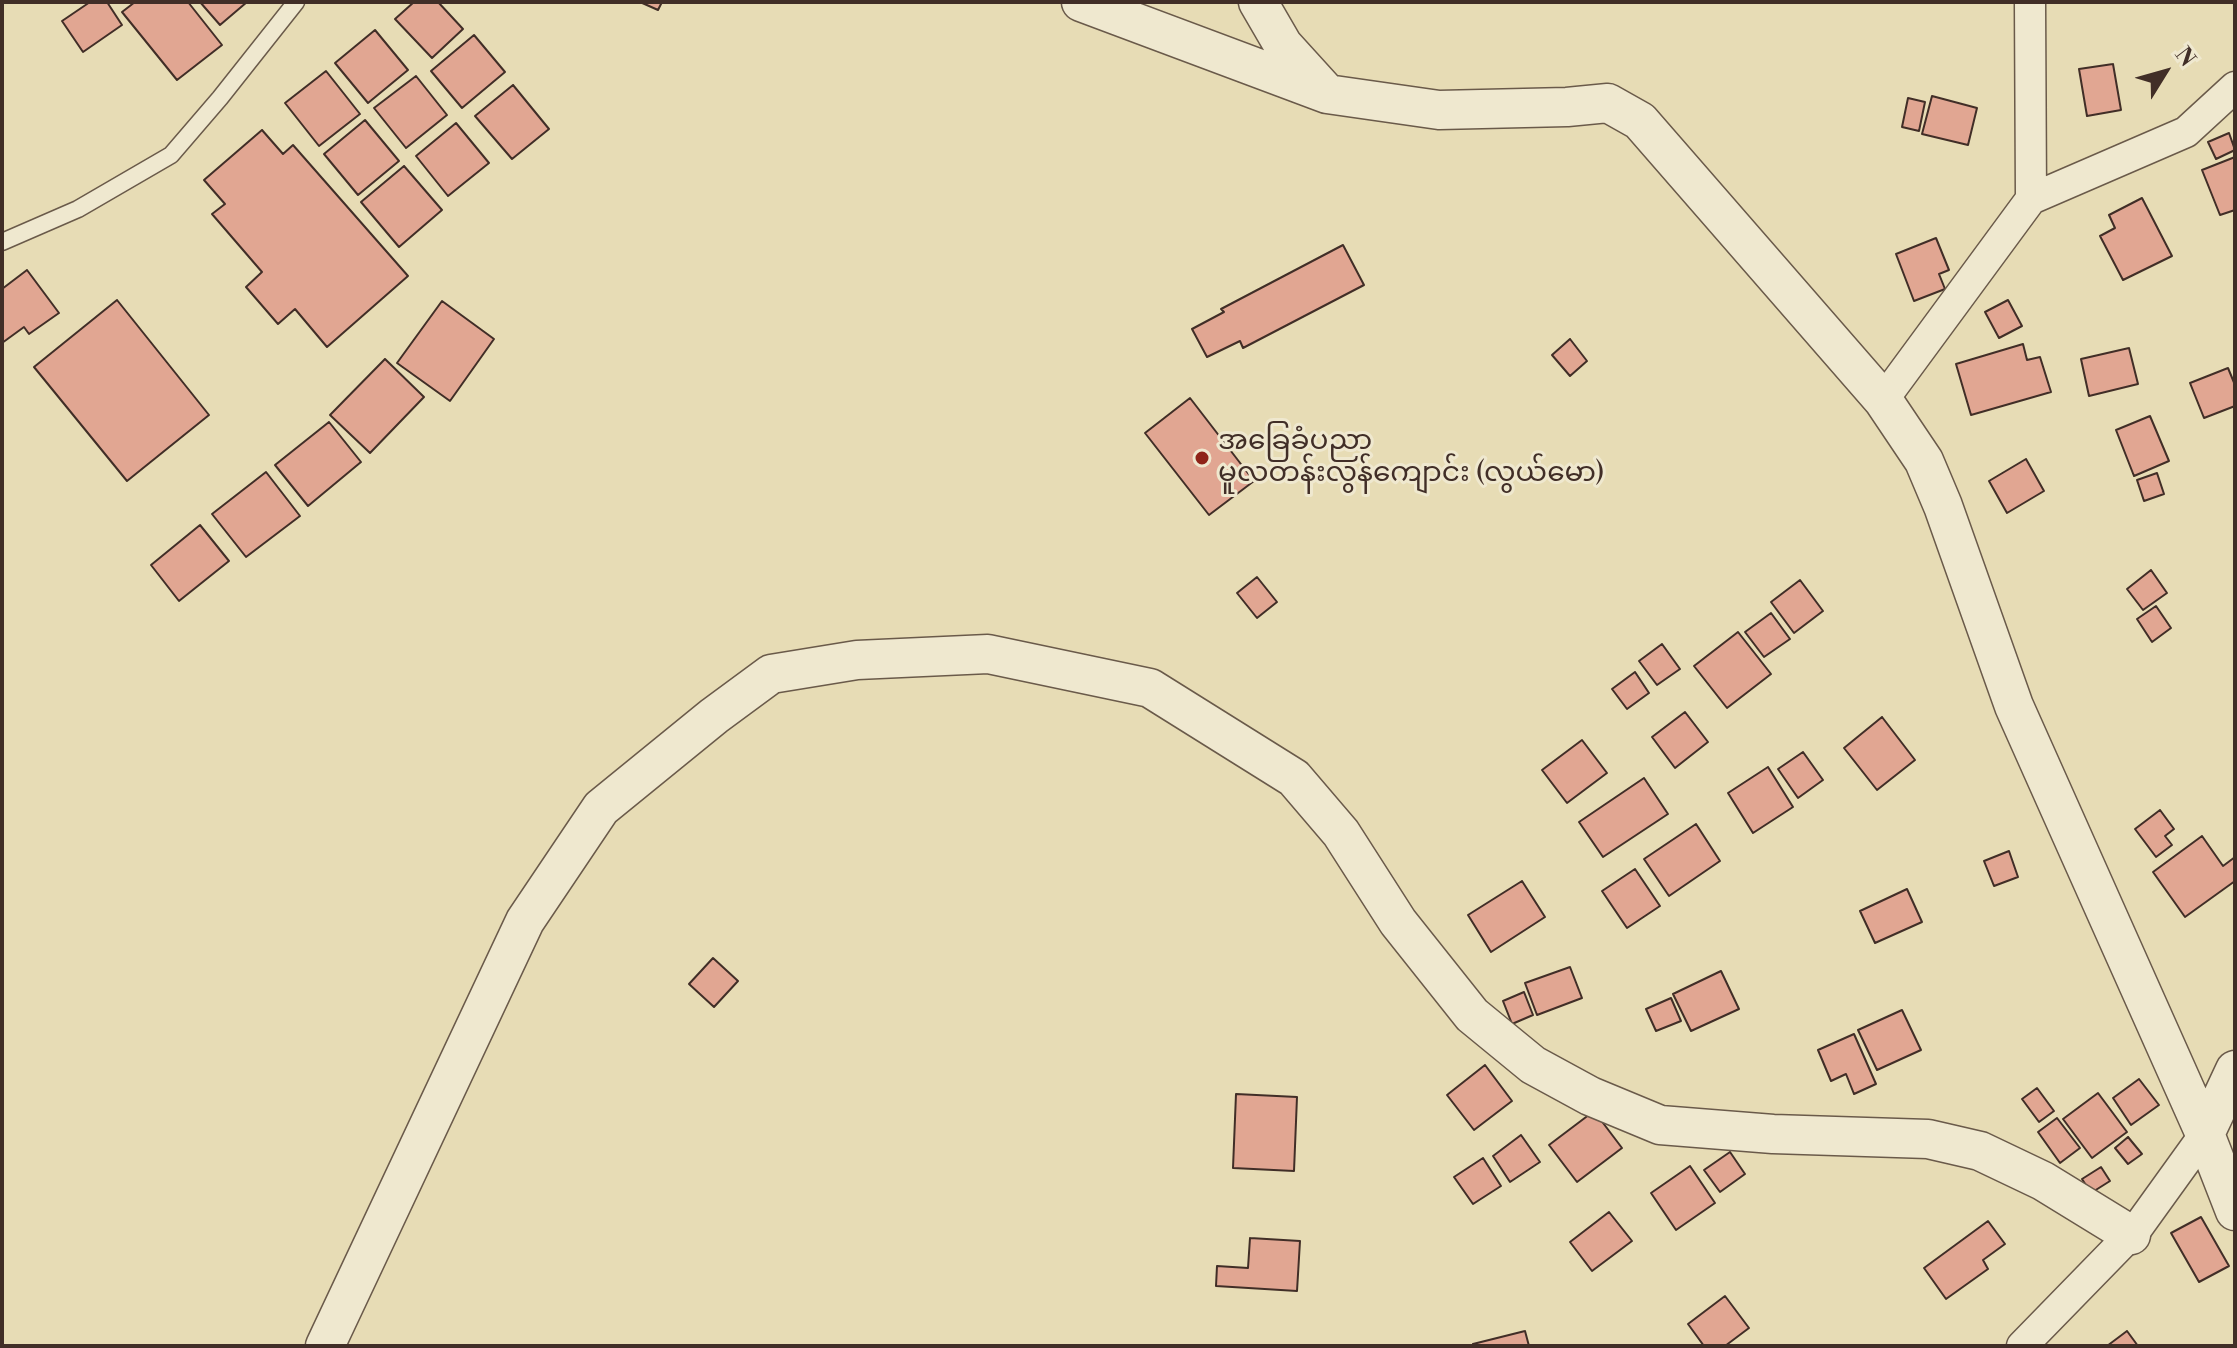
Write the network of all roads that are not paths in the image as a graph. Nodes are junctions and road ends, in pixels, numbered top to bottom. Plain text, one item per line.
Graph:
1 (296, 2) edge
2 (1081, 2) edge
3 (1258, 2) edge
4 (2030, 2) edge
5 (2235, 87) edge
6 (1327, 94) junction
7 (2031, 199) junction
8 (2, 242) edge
9 (1883, 400) junction
10 (2235, 1070) edge
11 (2205, 1134) junction
12 (2235, 1211) edge
13 (2131, 1235) junction
14 (325, 1346) edge
15 (2022, 1346) edge

1 - 8 lane
2 - 6 street
3 - 6 street
4 - 7 street
5 - 7 street
6 - 9 street
7 - 9 street
9 - 11 street
10 - 11 street
11 - 12 street
11 - 13 street
13 - 14 street
13 - 15 street

